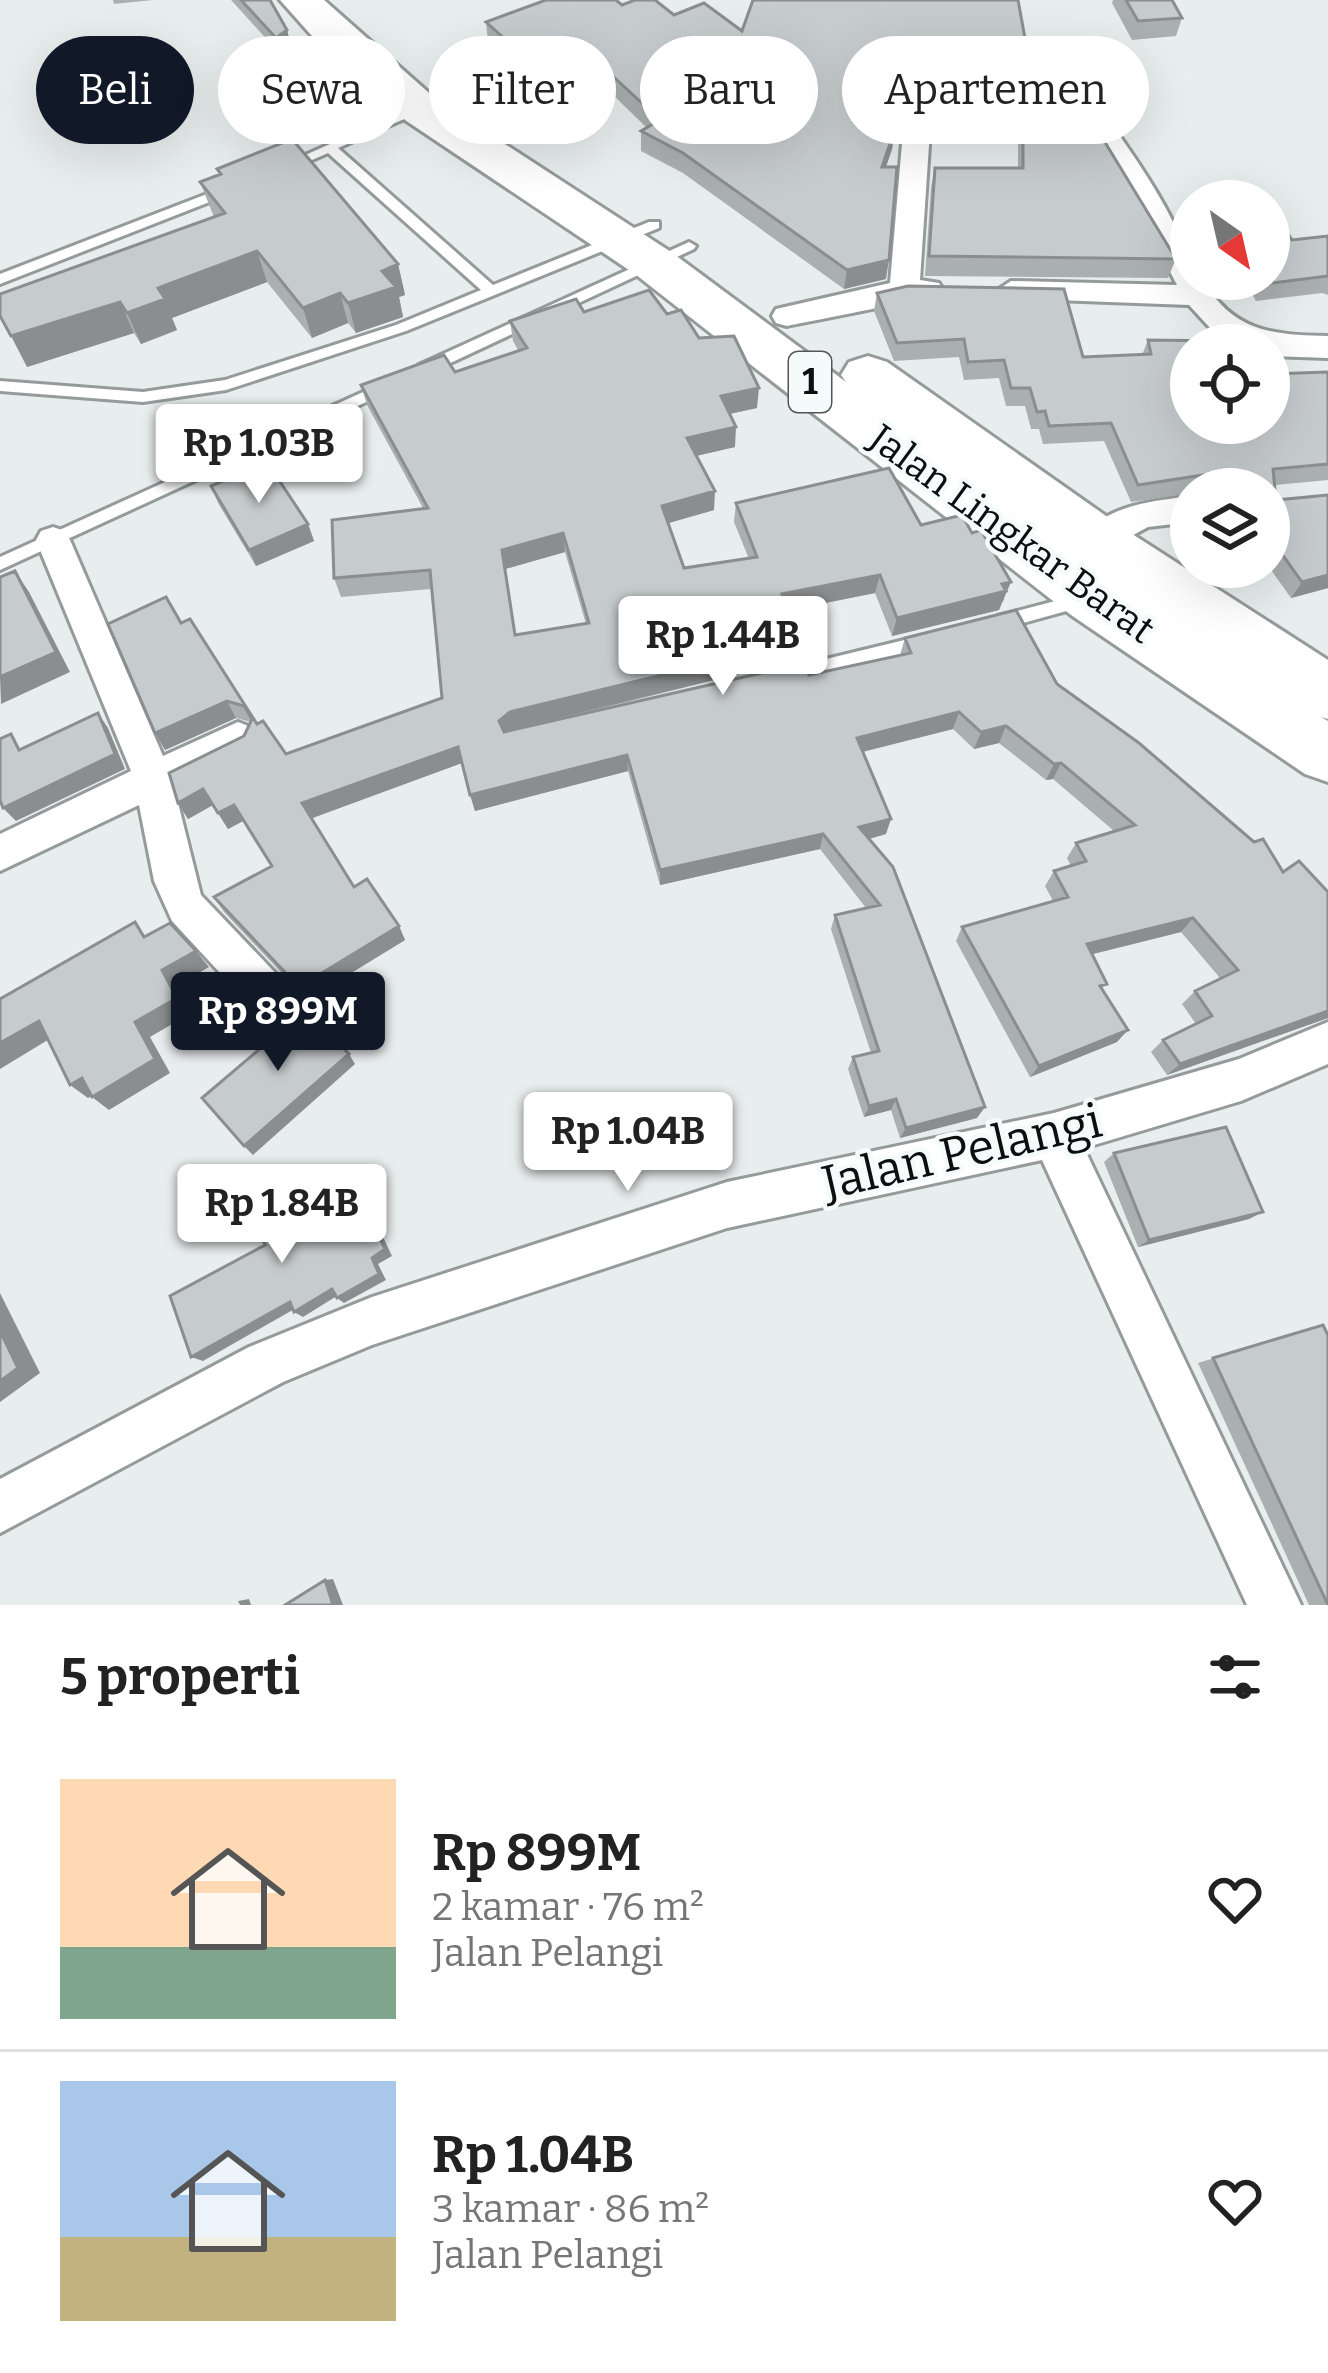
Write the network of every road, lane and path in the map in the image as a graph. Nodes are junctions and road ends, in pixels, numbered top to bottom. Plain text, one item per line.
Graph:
1 (302, 0) edge
2 (351, 0) edge
3 (429, 91) edge
4 (429, 96) edge
5 (429, 105) edge
6 (503, 144) edge
7 (915, 144) edge
8 (1108, 144) edge
9 (330, 148) junction
10 (270, 173) edge
11 (250, 182) edge
12 (654, 243) junction
13 (1170, 244) edge
14 (0, 279) edge
15 (904, 290) junction
16 (492, 292) junction
17 (1170, 295) edge
18 (1202, 300) edge
19 (787, 316) junction
20 (1224, 324) edge
21 (1290, 346) edge
22 (1328, 347) edge
23 (0, 386) edge
24 (1170, 511) edge
25 (53, 540) junction
26 (1098, 541) junction
27 (0, 564) edge
28 (1092, 598) junction
29 (984, 627) edge
30 (940, 638) edge
31 (762, 682) edge
32 (1328, 693) edge
33 (238, 738) edge
34 (1328, 755) edge
35 (152, 775) junction
36 (0, 853) edge
37 (288, 1016) dead end
38 (1328, 1043) edge
39 (1054, 1135) junction
40 (3, 1498) edge
41 (1274, 1605) edge

1 - 4 highway, Jalan Lingkar Barat / 1
2 - 3 highway, Jalan Lingkar Barat / 1
5 - 9 lane
6 - 12 highway, Jalan Lingkar Barat / 1
7 - 15 street
8 - 13 street
9 - 10 lane
9 - 16 lane
11 - 14 lane
12 - 16 lane
12 - 19 highway, Jalan Lingkar Barat / 1
12 - 25 lane
12 - 28 highway, Jalan Lingkar Barat / 1
15 - 17 street
15 - 19 street
16 - 23 lane
18 - 20 street
19 - 26 highway, Jalan Lingkar Barat / 1
21 - 22 street
24 - 26 street
25 - 27 lane
25 - 35 street
26 - 32 highway, Jalan Lingkar Barat / 1
28 - 29 lane
28 - 34 highway, Jalan Lingkar Barat / 1
30 - 31 lane
33 - 35 street
35 - 36 street
35 - 37 street
38 - 39 street, Jalan Pelangi
39 - 40 street, Jalan Pelangi
39 - 41 street

